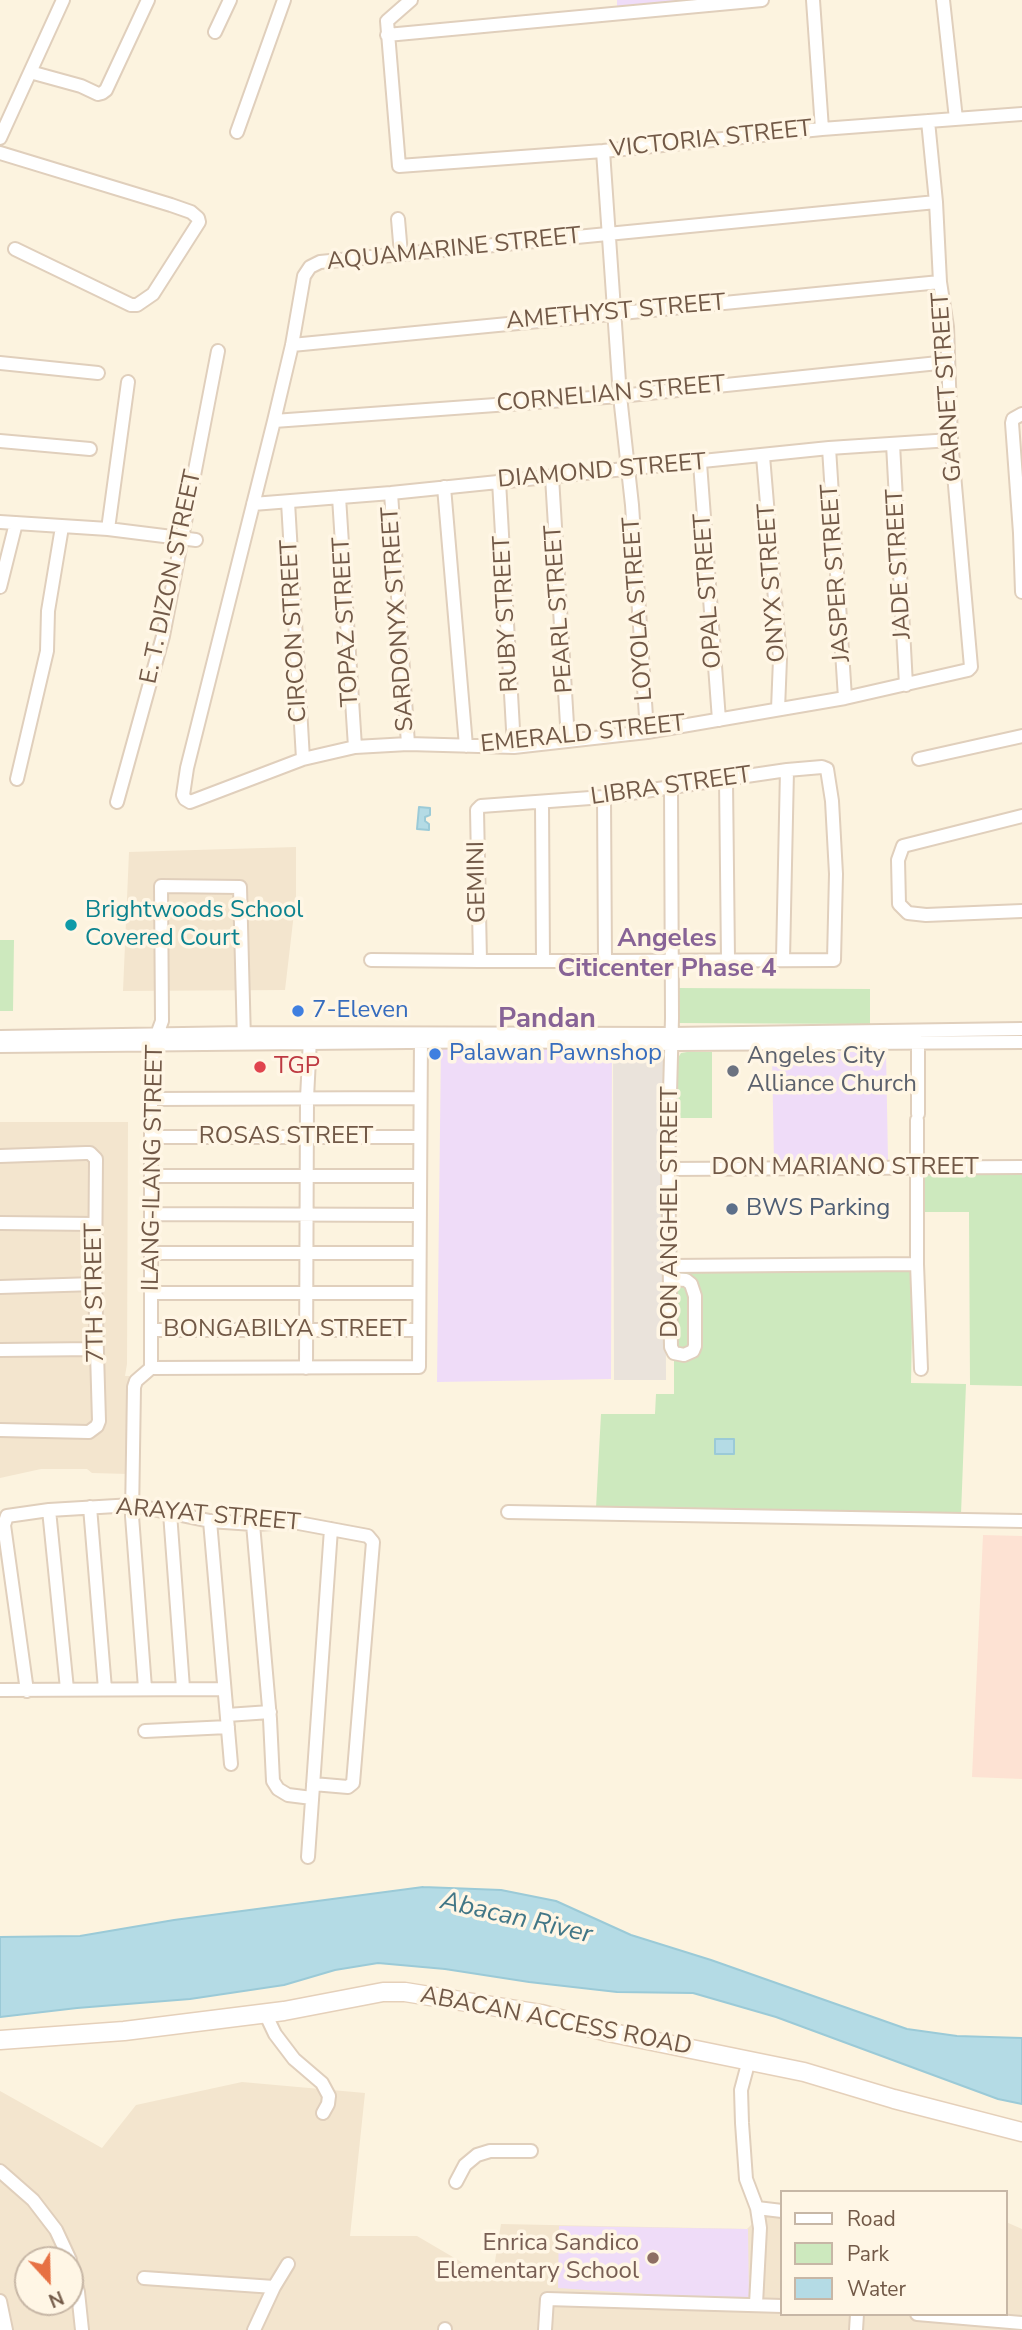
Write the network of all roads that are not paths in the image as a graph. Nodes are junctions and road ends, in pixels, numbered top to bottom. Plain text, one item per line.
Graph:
1 (63, 0) edge
2 (148, 0) edge
3 (230, 0) edge
4 (284, 0) edge
5 (411, 0) edge
6 (762, 0) edge
7 (813, 0) edge
8 (943, 0) edge
9 (215, 32) dead end
10 (387, 35) junction
11 (30, 72) junction
12 (6, 109) edge
13 (1022, 114) edge
14 (956, 119) junction
15 (928, 121) junction
16 (822, 129) junction
17 (237, 132) dead end
18 (0, 138) edge
19 (603, 151) junction
20 (0, 153) edge
21 (936, 202) junction
22 (398, 219) dead end
23 (608, 234) junction
24 (15, 249) dead end
25 (401, 254) junction
26 (940, 282) junction
27 (615, 313) junction
28 (292, 345) junction
29 (218, 351) dead end
30 (948, 362) junction
31 (0, 363) edge
32 (98, 373) dead end
33 (128, 382) dead end
34 (620, 396) junction
35 (1022, 414) edge
36 (274, 421) junction
37 (951, 440) junction
38 (0, 441) edge
39 (893, 444) junction
40 (829, 448) junction
41 (90, 449) dead end
42 (764, 456) junction
43 (699, 463) junction
44 (627, 469) junction
45 (1019, 473) edge
46 (552, 477) junction
47 (499, 481) junction
48 (444, 487) junction
49 (391, 493) junction
50 (340, 497) junction
51 (288, 502) junction
52 (253, 504) junction
53 (0, 522) edge
54 (16, 523) junction
55 (62, 527) junction
56 (108, 529) junction
57 (1021, 533) edge
58 (190, 539) junction
59 (0, 587) edge
60 (1022, 592) edge
61 (970, 653) joint
62 (906, 685) junction
63 (845, 698) junction
64 (778, 709) junction
65 (719, 720) junction
66 (647, 732) junction
67 (1022, 736) edge
68 (568, 741) junction
69 (408, 744) junction
70 (466, 746) junction
71 (355, 747) junction
72 (514, 747) junction
73 (303, 759) junction
74 (919, 759) dead end
75 (787, 770) junction
76 (17, 779) dead end
77 (726, 780) junction
78 (671, 787) junction
79 (604, 797) junction
80 (185, 799) joint
81 (117, 802) dead end
82 (542, 803) junction
83 (481, 806) joint
84 (1022, 816) edge
85 (1022, 911) edge
86 (783, 959) junction
87 (371, 960) dead end
88 (673, 960) junction
89 (728, 960) junction
90 (480, 961) junction
91 (542, 961) junction
92 (605, 961) junction
93 (1022, 1029) edge
94 (0, 1037) edge
95 (421, 1038) junction
96 (244, 1039) junction
97 (310, 1039) junction
98 (672, 1039) junction
99 (154, 1040) junction
100 (918, 1042) junction
101 (1022, 1042) edge
102 (0, 1046) edge
103 (307, 1098) junction
104 (420, 1098) junction
105 (151, 1099) junction
106 (151, 1136) junction
107 (307, 1136) junction
108 (420, 1136) junction
109 (0, 1156) edge
110 (1022, 1167) edge
111 (917, 1168) junction
112 (668, 1169) junction
113 (151, 1176) junction
114 (307, 1176) junction
115 (420, 1176) junction
116 (151, 1214) junction
117 (307, 1214) junction
118 (420, 1215) junction
119 (0, 1223) edge
120 (95, 1224) junction
121 (151, 1253) junction
122 (307, 1253) junction
123 (419, 1253) junction
124 (917, 1264) junction
125 (670, 1272) junction
126 (95, 1284) junction
127 (0, 1287) edge
128 (151, 1293) junction
129 (307, 1293) junction
130 (419, 1293) junction
131 (151, 1329) junction
132 (306, 1331) junction
133 (419, 1331) junction
134 (96, 1349) junction
135 (0, 1350) edge
136 (151, 1368) junction
137 (306, 1368) junction
138 (921, 1369) dead end
139 (0, 1430) edge
140 (133, 1505) junction
141 (90, 1507) junction
142 (49, 1510) junction
143 (508, 1512) dead end
144 (170, 1513) junction
145 (211, 1521) junction
146 (1022, 1521) edge
147 (253, 1524) junction
148 (331, 1529) junction
149 (145, 1688) junction
150 (183, 1688) junction
151 (67, 1689) junction
152 (105, 1689) junction
153 (224, 1689) junction
154 (0, 1690) edge
155 (27, 1691) junction
156 (270, 1712) junction
157 (227, 1721) junction
158 (145, 1731) dead end
159 (231, 1764) dead end
160 (312, 1791) junction
161 (308, 1857) dead end
162 (265, 2013) junction
163 (0, 2040) edge
164 (749, 2060) junction
165 (323, 2113) dead end
166 (1022, 2132) edge
167 (531, 2151) dead end
168 (0, 2171) edge
169 (456, 2182) dead end
170 (757, 2208) junction
171 (780, 2211) edge
172 (63, 2246) edge
173 (288, 2264) dead end
174 (144, 2278) dead end
175 (274, 2287) junction
176 (0, 2301) edge
177 (756, 2304) junction
178 (780, 2306) edge
179 (992, 2316) edge
180 (1022, 2323) edge
181 (6, 2330) edge
182 (254, 2330) edge
183 (545, 2330) edge

1 - 11 street
2 - 11 street
3 - 9 street
4 - 17 street
5 - 10 street
6 - 10 street
7 - 16 street
8 - 14 street
10 - 19 street, VICTORIA STREET
11 - 12 street
12 - 18 street
13 - 14 street, VICTORIA STREET
14 - 15 street, VICTORIA STREET
15 - 16 street, VICTORIA STREET
15 - 21 street, GARNET STREET
16 - 19 street, VICTORIA STREET
19 - 23 street, LOYOLA STREET
20 - 24 street
21 - 23 street, AQUAMARINE STREET
21 - 26 street, GARNET STREET
22 - 25 street
23 - 25 street, AQUAMARINE STREET
23 - 27 street, LOYOLA STREET
25 - 28 street, AQUAMARINE STREET
26 - 27 street, AMETHYST STREET
26 - 30 street, GARNET STREET
27 - 28 street, AMETHYST STREET
27 - 34 street, LOYOLA STREET
28 - 36 street, AQUAMARINE STREET
29 - 58 street, E. T. DIZON STREET
30 - 34 street, CORNELIAN STREET
30 - 37 street, GARNET STREET
31 - 32 street
33 - 56 street
34 - 36 street, CORNELIAN STREET
34 - 44 street, LOYOLA STREET
35 - 45 street
36 - 52 street, AQUAMARINE STREET
37 - 39 street, DIAMOND STREET
37 - 61 street, GARNET STREET
38 - 41 street
39 - 40 street, DIAMOND STREET
39 - 62 street, JADE STREET
40 - 42 street, DIAMOND STREET
40 - 63 street, JASPER STREET
42 - 43 street, DIAMOND STREET
42 - 64 street, ONYX STREET
43 - 44 street, DIAMOND STREET
43 - 65 street, OPAL STREET
44 - 46 street, DIAMOND STREET
44 - 66 street, LOYOLA STREET
45 - 57 street
46 - 47 street, DIAMOND STREET
46 - 68 street, PEARL STREET
47 - 48 street, DIAMOND STREET
47 - 72 street, RUBY STREET
48 - 49 street, DIAMOND STREET
48 - 70 street
49 - 50 street, DIAMOND STREET
49 - 69 street, SARDONYX STREET
50 - 51 street, DIAMOND STREET
50 - 71 street, TOPAZ STREET
51 - 52 street, DIAMOND STREET
51 - 73 street, CIRCON STREET
52 - 80 street, AQUAMARINE STREET
53 - 54 street
54 - 55 street
54 - 59 street
55 - 56 street
55 - 76 street
56 - 58 street
57 - 60 street
58 - 81 street, E. T. DIZON STREET
61 - 62 street, EMERALD STREET
62 - 63 street, EMERALD STREET
63 - 64 street, EMERALD STREET
64 - 65 street, EMERALD STREET
65 - 66 street, EMERALD STREET
66 - 68 street, EMERALD STREET
67 - 74 street
68 - 72 street, EMERALD STREET
69 - 70 street, EMERALD STREET
69 - 71 street, EMERALD STREET
70 - 72 street, EMERALD STREET
71 - 73 street, EMERALD STREET
73 - 80 street, EMERALD STREET
75 - 77 street, LIBRA STREET
75 - 86 street
75 - 86 street, LIBRA STREET
77 - 78 street, LIBRA STREET
77 - 89 street
78 - 79 street, LIBRA STREET
78 - 88 street, DON ANGHEL STREET
79 - 82 street, LIBRA STREET
79 - 92 street
82 - 83 street, LIBRA STREET
82 - 91 street
83 - 90 street, GEMINI
84 - 85 street
86 - 89 street
87 - 90 street
88 - 89 street
88 - 92 street
88 - 98 street, DON ANGHEL STREET
90 - 91 street
91 - 92 street
93 - 98 street
94 - 99 street
95 - 97 street
95 - 98 street
95 - 104 street
96 - 97 street
96 - 99 street
96 - 99 street, ILANG-ILANG STREET
97 - 103 street
98 - 100 street
98 - 112 street, DON ANGHEL STREET
99 - 102 street
99 - 105 street, ILANG-ILANG STREET
100 - 101 street
100 - 111 street
103 - 104 street
103 - 105 street
103 - 107 street
104 - 108 street
105 - 106 street, ILANG-ILANG STREET
106 - 107 street, ROSAS STREET
106 - 113 street, ILANG-ILANG STREET
107 - 108 street, ROSAS STREET
107 - 114 street
108 - 115 street
109 - 120 street, 7TH STREET
110 - 111 street, DON MARIANO STREET
111 - 112 street, DON MARIANO STREET
111 - 124 street
112 - 125 street, DON ANGHEL STREET
113 - 114 street
113 - 116 street, ILANG-ILANG STREET
114 - 115 street
114 - 117 street
115 - 118 street
116 - 117 street
116 - 121 street, ILANG-ILANG STREET
117 - 118 street
117 - 122 street
118 - 123 street
119 - 120 street
120 - 126 street, 7TH STREET
121 - 122 street
121 - 128 street, ILANG-ILANG STREET
122 - 123 street
122 - 129 street
123 - 130 street
124 - 125 street
124 - 138 street
125 - 125 street, DON ANGHEL STREET
126 - 127 street
126 - 134 street, 7TH STREET
128 - 129 street
128 - 131 street, ILANG-ILANG STREET
129 - 130 street
129 - 132 street
130 - 133 street
131 - 132 street, BONGABILYA STREET
131 - 136 street, ILANG-ILANG STREET
132 - 133 street, BONGABILYA STREET
132 - 137 street
133 - 137 street
134 - 135 street
134 - 139 street, 7TH STREET
136 - 137 street
136 - 140 street
140 - 141 street, ARAYAT STREET
140 - 144 street, ARAYAT STREET
140 - 149 street
141 - 142 street, ARAYAT STREET
141 - 152 street
142 - 151 street
142 - 155 street, ARAYAT STREET
143 - 146 street
144 - 145 street, ARAYAT STREET
144 - 150 street
145 - 147 street, ARAYAT STREET
145 - 153 street
147 - 148 street, ARAYAT STREET
147 - 156 street
148 - 160 street
148 - 160 street, ARAYAT STREET
149 - 150 street
149 - 152 street
150 - 153 street
151 - 152 street
151 - 155 street
153 - 157 street
154 - 155 street
156 - 157 street
156 - 160 street
157 - 158 street
157 - 159 street
160 - 161 street
162 - 163 street, ABACAN ACCESS ROAD
162 - 164 street, ABACAN ACCESS ROAD
162 - 165 street
164 - 166 street, ABACAN ACCESS ROAD
164 - 170 street
167 - 169 street
168 - 172 street
170 - 171 street
170 - 177 street
173 - 175 street
174 - 175 street
175 - 182 street
176 - 181 street
177 - 178 street
177 - 183 street
179 - 180 street

